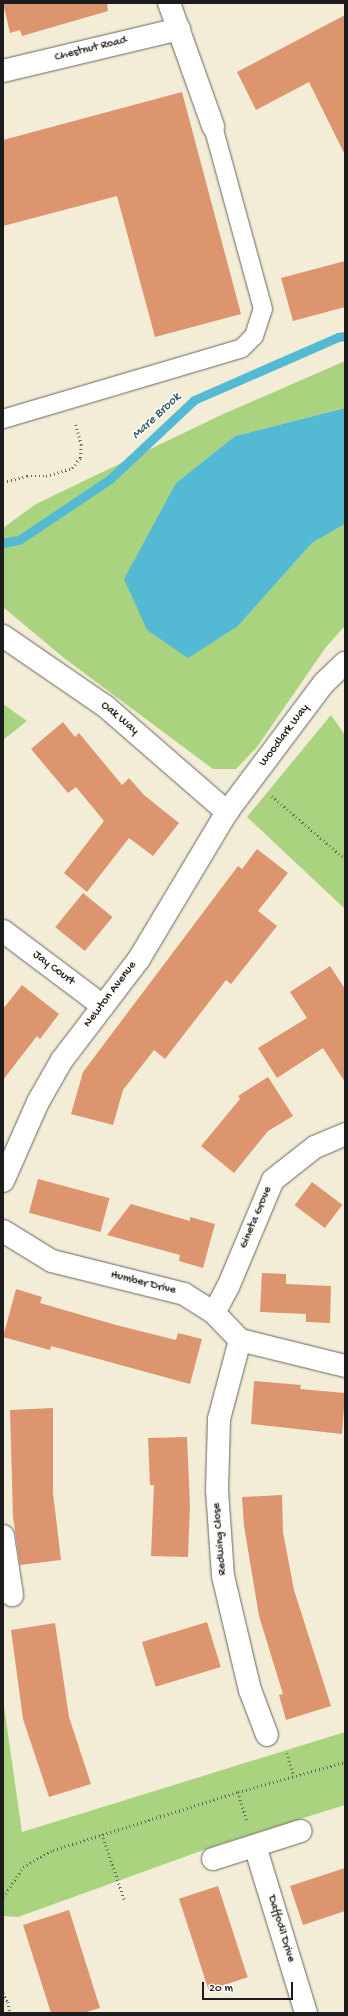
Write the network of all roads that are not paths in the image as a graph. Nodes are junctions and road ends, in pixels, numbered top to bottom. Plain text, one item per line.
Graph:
1 (168, 3) edge
2 (178, 29) junction
3 (3, 71) edge
4 (213, 126) joint
5 (3, 419) edge
6 (3, 636) edge
7 (345, 663) edge
8 (227, 812) junction
9 (3, 931) edge
10 (103, 1006) junction
11 (345, 1134) edge
12 (3, 1181) edge
13 (3, 1231) edge
14 (214, 1313) junction
15 (240, 1340) junction
16 (345, 1366) edge
17 (3, 1536) edge
18 (12, 1595) dead end
19 (267, 1735) dead end
20 (301, 1832) dead end
21 (255, 1846) junction
22 (213, 1859) dead end
23 (306, 2013) edge

1 - 2 street
2 - 3 street, Chestnut Road
2 - 4 street
4 - 5 lane
6 - 8 street, Oak Way
7 - 8 street, Woodlark Way
8 - 10 street, Newton Avenue
9 - 10 street, Jay Court
10 - 12 street, Newton Avenue
11 - 14 street, Gineta Grove
13 - 14 street, Humber Drive
14 - 15 street, Humber Drive
15 - 16 street
15 - 19 street, Redwing Close
17 - 18 street
20 - 21 street
21 - 22 street
21 - 23 street, Daffodil Drive

